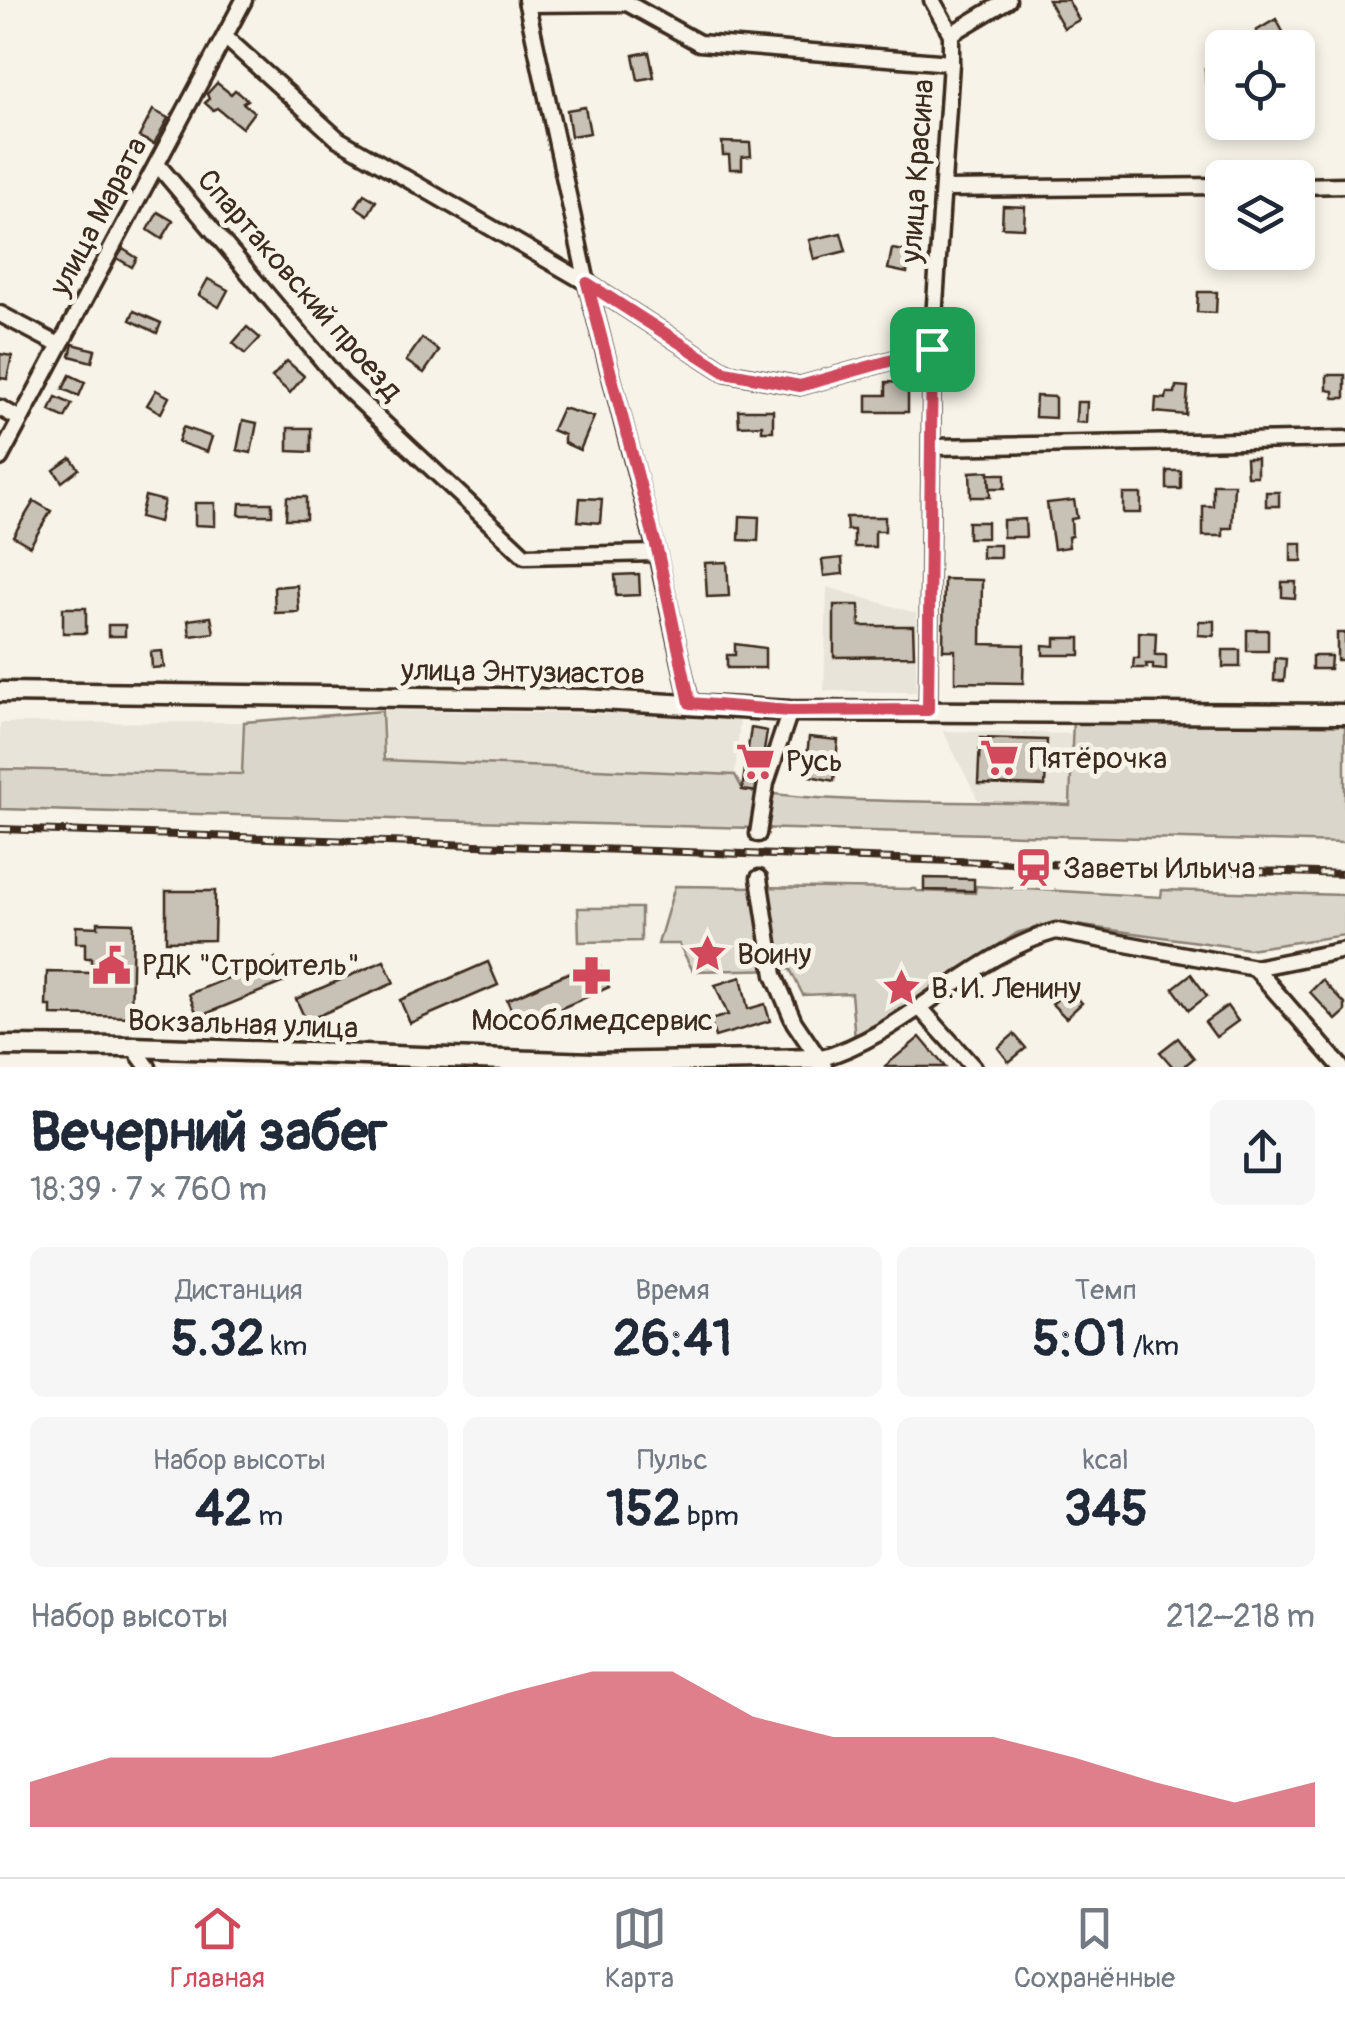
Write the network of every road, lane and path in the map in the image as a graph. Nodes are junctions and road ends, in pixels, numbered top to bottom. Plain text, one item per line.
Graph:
1 (244, 0) edge
2 (932, 0) edge
3 (1008, 0) edge
4 (526, 2) edge
5 (951, 34) junction
6 (225, 37) junction
7 (951, 63) junction
8 (157, 164) junction
9 (1205, 186) edge
10 (1315, 186) edge
11 (1345, 186) edge
12 (944, 189) junction
13 (587, 283) junction
14 (0, 314) edge
15 (59, 346) junction
16 (932, 349) junction
17 (0, 408) edge
18 (20, 419) junction
19 (1345, 439) edge
20 (933, 448) junction
21 (0, 458) edge
22 (658, 553) junction
23 (0, 692) edge
24 (690, 703) junction
25 (928, 710) junction
26 (790, 711) junction
27 (1345, 714) edge
28 (758, 834) dead end
29 (758, 878) dead end
30 (1345, 950) edge
31 (1255, 968) junction
32 (921, 1009) junction
33 (0, 1046) edge
34 (132, 1047) junction
35 (821, 1063) edge
36 (148, 1067) edge
37 (973, 1067) edge
38 (1341, 1067) edge

1 - 6 street, улица Марата
2 - 5 street, улица Красина
3 - 5 street
4 - 7 street
4 - 13 street
5 - 7 street, улица Красина
6 - 8 street, улица Марата
6 - 13 street
7 - 12 street, улица Красина
8 - 15 street, улица Марата
8 - 22 street, Спартаковский проезд
9 - 12 street
10 - 11 street
12 - 16 street, улица Красина
13 - 16 street
13 - 22 street
14 - 15 street
15 - 18 street, улица Марата
16 - 20 street, улица Красина
17 - 18 street
18 - 21 street, улица Марата
19 - 20 street
20 - 25 street, улица Красина
22 - 24 street
23 - 24 street, улица Энтузиастов
24 - 26 street, улица Энтузиастов
25 - 26 street, улица Энтузиастов
25 - 27 street, улица Энтузиастов
26 - 28 street
29 - 35 street
30 - 31 street, Вокзальная улица
31 - 32 street, Вокзальная улица
31 - 38 street
32 - 35 street, Вокзальная улица
32 - 37 street
33 - 34 street, Вокзальная улица
34 - 35 street, Вокзальная улица
34 - 36 street

